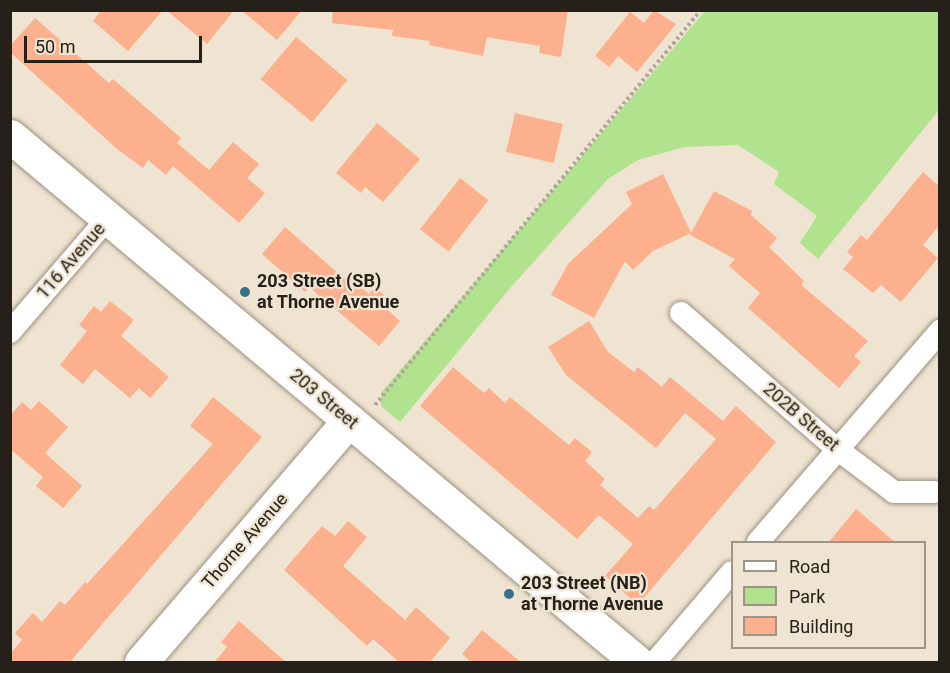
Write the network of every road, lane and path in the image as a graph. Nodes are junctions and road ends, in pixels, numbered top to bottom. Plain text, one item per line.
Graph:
1 (701, 10) edge
2 (10, 136) edge
3 (108, 218) junction
4 (681, 313) dead end
5 (939, 331) edge
6 (10, 332) edge
7 (361, 413) junction
8 (837, 449) junction
9 (934, 492) dead end
10 (760, 541) edge
11 (731, 573) edge
12 (141, 663) edge
13 (637, 663) edge
14 (655, 663) edge

1 - 7 path
2 - 3 main road, 203 Street
3 - 6 street, 116 Avenue
3 - 7 main road, 203 Street
4 - 8 street, 202B Street
5 - 8 street
7 - 12 main road, Thorne Avenue
7 - 13 main road, 203 Street
8 - 9 street, 202B Street
8 - 10 street
11 - 14 street

